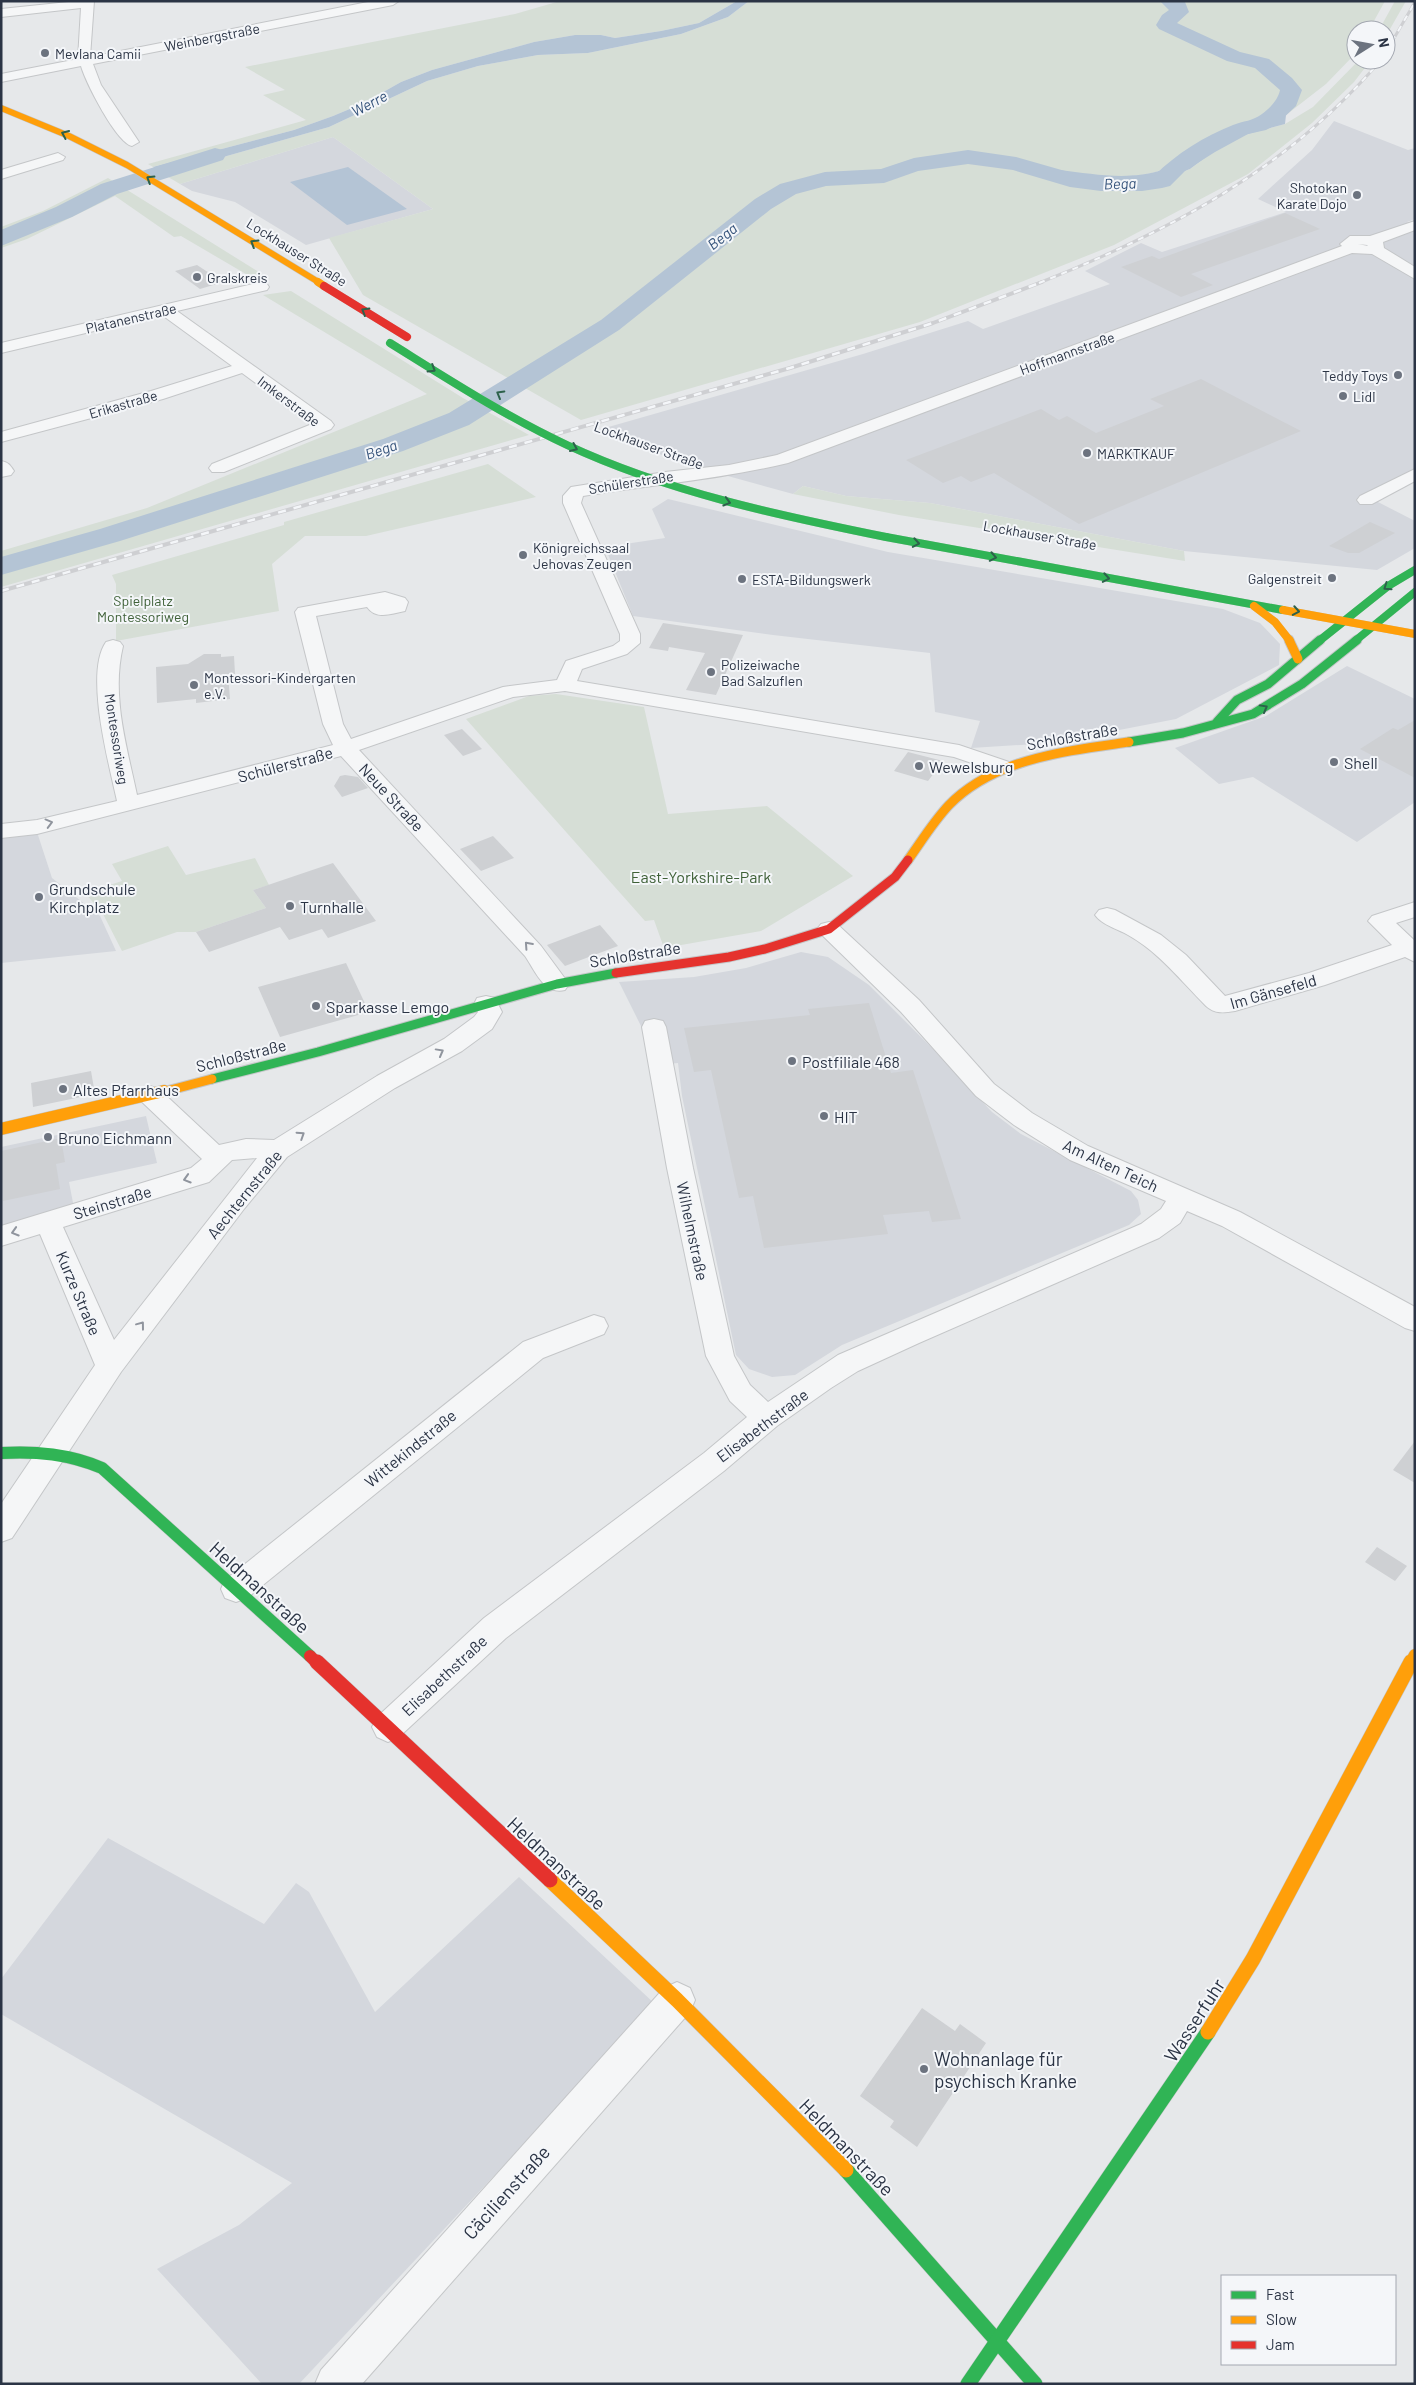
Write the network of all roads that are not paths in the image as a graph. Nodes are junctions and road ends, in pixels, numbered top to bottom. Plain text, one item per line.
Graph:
1 (393, 1) edge
2 (88, 3) edge
3 (1, 12) edge
4 (87, 62) junction
5 (1, 78) edge
6 (1, 108) edge
7 (1, 120) edge
8 (132, 142) dead end
9 (64, 154) joint
10 (1, 175) edge
11 (1415, 225) edge
12 (1373, 245) junction
13 (1415, 274) edge
14 (261, 287) dead end
15 (165, 310) junction
16 (411, 339) dead end
17 (386, 340) dead end
18 (1, 348) edge
19 (244, 367) junction
20 (1, 437) edge
21 (782, 459) joint
22 (657, 466) dead end
23 (218, 468) dead end
24 (1415, 474) edge
25 (708, 483) dead end
26 (733, 491) dead end
27 (1366, 500) dead end
28 (838, 515) dead end
29 (1415, 570) edge
30 (1415, 592) edge
31 (374, 600) dead end
32 (1249, 603) junction
33 (1344, 603) dead end
34 (1361, 606) junction
35 (1390, 612) junction
36 (1406, 617) dead end
37 (1343, 620) junction
38 (1374, 626) junction
39 (1415, 634) edge
40 (113, 646) dead end
41 (1298, 659) junction
42 (565, 685) junction
43 (1218, 722) junction
44 (345, 748) junction
45 (1004, 768) junction
46 (128, 803) junction
47 (1, 830) edge
48 (1415, 909) edge
49 (1107, 914) dead end
50 (829, 929) junction
51 (1411, 951) edge
52 (557, 984) junction
53 (486, 1004) junction
54 (654, 1027) dead end
55 (150, 1095) junction
56 (1, 1129) edge
57 (278, 1150) junction
58 (217, 1158) junction
59 (1181, 1197) junction
60 (48, 1222) junction
61 (1, 1236) edge
62 (1415, 1320) edge
63 (594, 1326) dead end
64 (111, 1364) junction
65 (767, 1418) junction
66 (54, 1451) junction
67 (1, 1453) edge
68 (1, 1529) edge
69 (236, 1588) junction
70 (1415, 1655) edge
71 (388, 1727) junction
72 (677, 2000) junction
73 (998, 2341) junction
74 (335, 2384) edge
75 (968, 2384) edge
76 (1035, 2384) edge

1 - 4 street, Weinbergstraße
2 - 3 street
2 - 4 street
4 - 5 street, Weinbergstraße
4 - 8 street
16 -> 6 main road, Lockhauser Straße
7 - 9 main road
9 - 10 street
11 - 12 street
12 - 13 street
12 - 21 street, Hoffmannstraße
14 - 15 street, Platanenstraße
15 - 18 street, Platanenstraße
15 - 19 street, Imkerstraße
17 -> 32 main road, Lockhauser Straße, bridge
19 - 20 street, Erikastraße
19 - 23 street, Imkerstraße
21 - 42 street, Schülerstraße
22 - 25 main road, Lockhauser Straße
24 - 27 street
26 - 28 main road
29 -> 34 main road
30 - 35 main road, Schloßstraße
31 - 44 street, Neue Straße
32 -> 37 main road, Lockhauser Straße
32 - 41 main road
33 - 34 main road
34 - 35 main road
34 - 37 main road
35 - 36 main road
35 - 38 main road, Schloßstraße
37 - 38 main road, Lockhauser Straße
37 - 41 main road
38 - 39 main road, Lockhauser Straße
43 -> 38 main road, Schloßstraße
40 - 46 street, Montessoriweg
41 - 43 main road
42 - 44 street, Schülerstraße
42 - 45 street, Schülerstraße
43 - 45 main road, Schloßstraße
44 - 46 street, Schülerstraße
52 -> 44 street, Neue Straße
45 - 50 main road, Schloßstraße
47 -> 46 street, Schülerstraße
48 - 51 street, Im Gänsefeld
49 - 51 street, Im Gänsefeld
50 - 52 main road, Schloßstraße
50 - 59 street, Am Alten Teich
52 - 53 main road, Schloßstraße
53 - 55 main road, Schloßstraße
57 -> 53 street, Aechternstraße
54 - 65 street, Wilhelmstraße
55 - 56 main road, Schloßstraße
55 - 58 street
57 - 58 street, Steinstraße
64 -> 57 street, Aechternstraße
58 -> 60 street, Steinstraße
59 - 62 street, Am Alten Teich
59 - 65 street, Elisabethstraße
60 -> 61 street, Steinstraße
60 - 64 street, Kurze Straße
63 - 69 street, Wittekindstraße
64 - 66 street, Aechternstraße
65 - 71 street, Elisabethstraße
66 - 67 main road, Heldmanstraße
66 - 68 street, Aechternstraße
66 - 69 main road, Heldmanstraße
69 - 71 main road, Heldmanstraße
70 - 73 main road, Wasserfuhr
71 - 72 main road, Heldmanstraße
72 - 73 main road, Heldmanstraße
72 - 74 street, Cäcilienstraße
73 - 75 main road, Wasserfuhr
73 - 76 main road, Heldmanstraße

